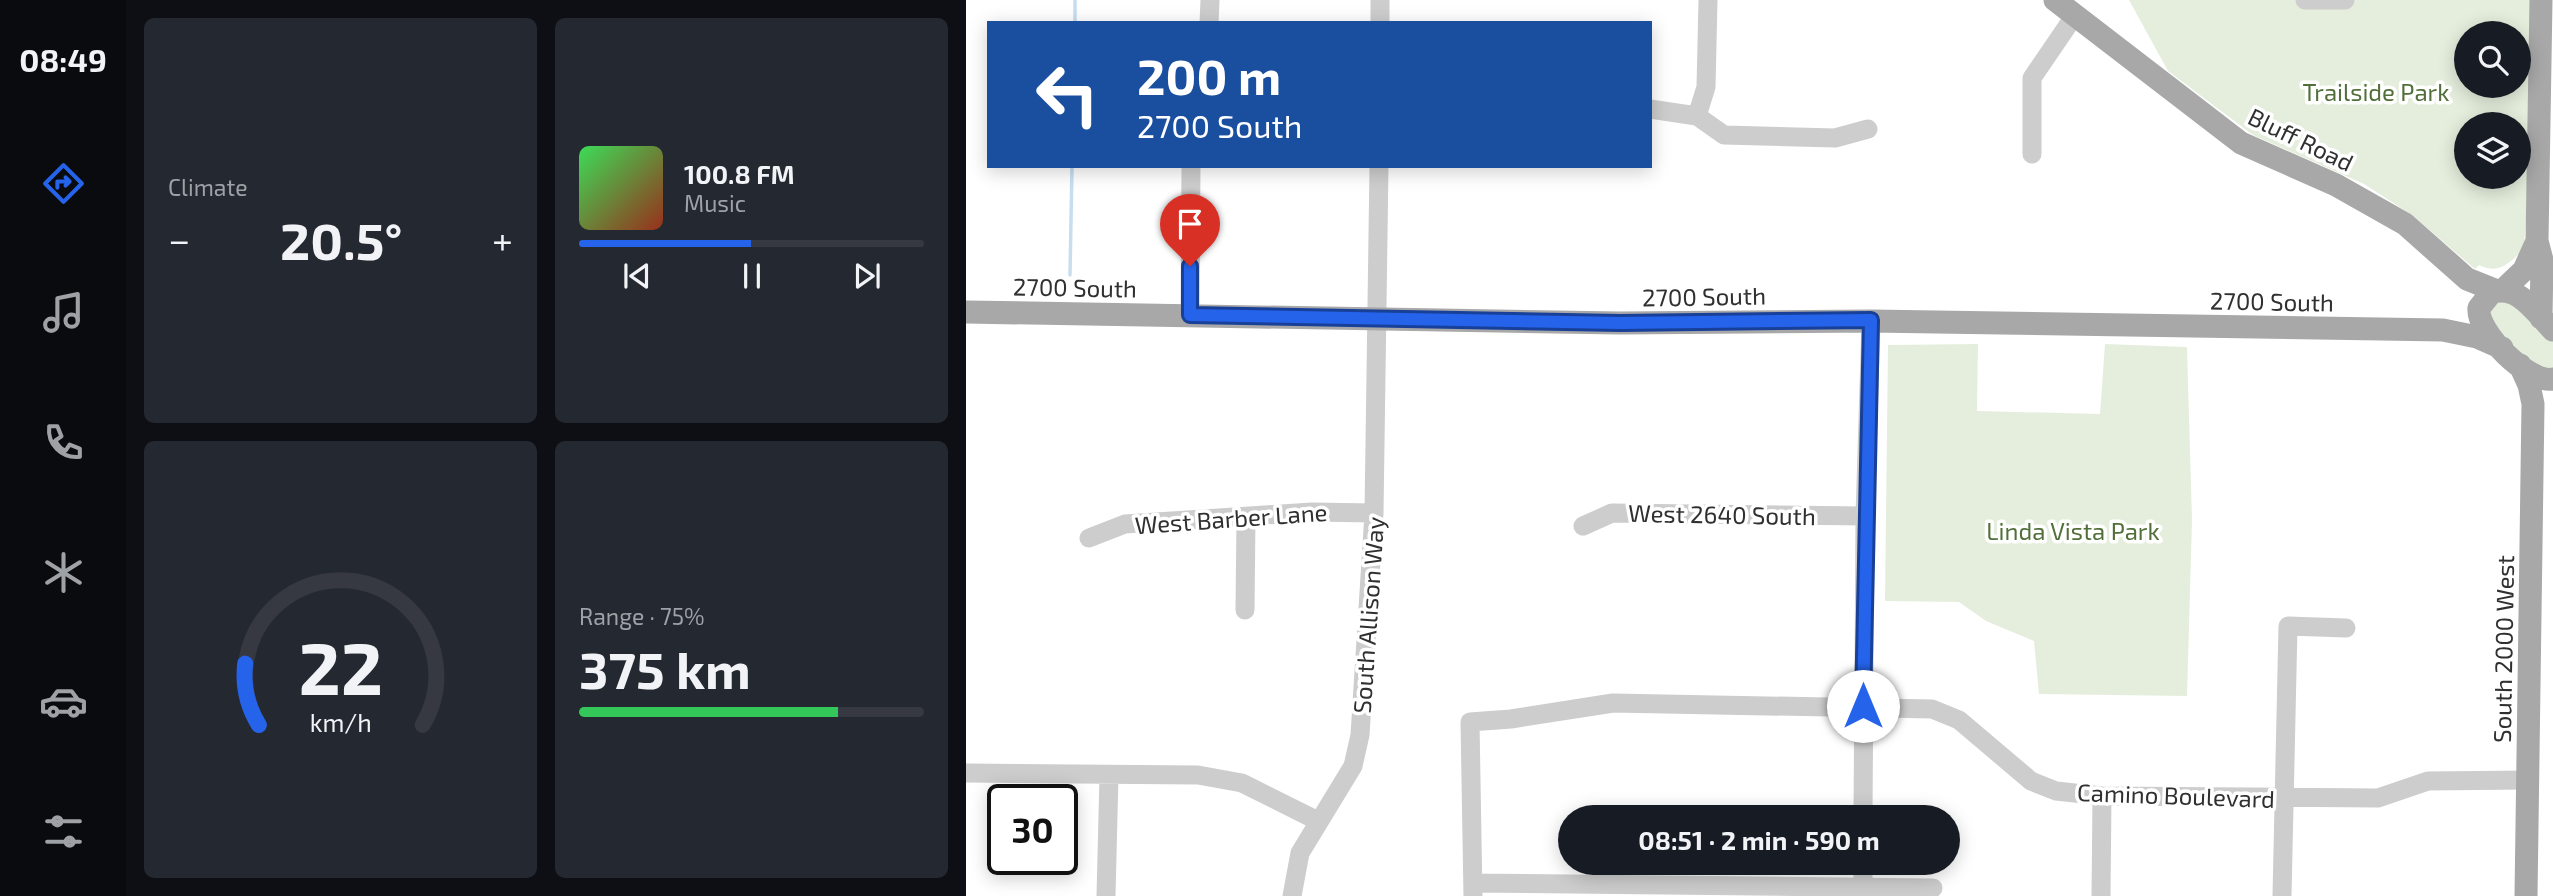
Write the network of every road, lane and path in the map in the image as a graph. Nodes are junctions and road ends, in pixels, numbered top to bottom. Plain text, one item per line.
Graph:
1 (1210, 0) edge
2 (1380, 0) edge
3 (1708, 0) edge
4 (2055, 0) edge
5 (2305, 0) edge
6 (2346, 0) edge
7 (2541, 0) edge
8 (2075, 15) junction
9 (1209, 21) edge
10 (1380, 21) edge
11 (1652, 109) edge
12 (1697, 116) junction
13 (1868, 129) dead end
14 (2032, 154) dead end
15 (1191, 168) edge
16 (1379, 168) edge
17 (2537, 241) junction
18 (2458, 272) junction
19 (2500, 290) junction
20 (966, 312) edge
21 (2479, 312) junction
22 (1190, 315) junction
23 (1377, 318) junction
24 (1871, 320) junction
25 (2549, 325) edge
26 (2443, 330) junction
27 (2502, 348) junction
28 (2520, 365) junction
29 (2552, 379) edge
30 (2533, 404) junction
31 (1374, 513) junction
32 (1865, 516) junction
33 (1246, 517) junction
34 (1583, 526) dead end
35 (1089, 538) dead end
36 (1245, 610) dead end
37 (2346, 628) dead end
38 (1863, 706) junction
39 (966, 773) edge
40 (1109, 775) junction
41 (2527, 780) junction
42 (2102, 796) junction
43 (2284, 799) junction
44 (1863, 805) edge
45 (1318, 821) junction
46 (1933, 888) dead end
47 (1473, 890) edge
48 (1863, 891) edge
49 (1106, 896) edge
50 (1292, 896) edge
51 (2101, 896) edge
52 (2282, 896) edge
53 (2526, 896) edge

1 - 9 street
2 - 10 street
3 - 12 street
4 - 8 main road, Bluff Road
5 - 6 street
7 - 17 main road
8 - 14 street
8 - 18 main road, Bluff Road
11 - 12 street
12 - 13 street
15 - 22 street
16 - 23 street, South Allison Way
17 - 19 main road
17 - 25 main road
18 - 19 main road, Bluff Road
18 - 21 main road, Bluff Road
19 - 21 main road, 2700 South
19 - 25 main road, Bluff Road
20 - 22 main road, 2700 South
21 - 26 main road, 2700 South
21 - 27 main road, Bluff Road
22 - 23 main road, 2700 South
23 - 24 main road, 2700 South
23 - 31 street, South Allison Way
24 - 26 main road, 2700 South
24 - 32 street
26 - 27 main road, 2700 South
27 - 28 main road, Bluff Road
28 - 29 main road
28 - 30 main road, South 2000 West
29 - 30 main road
30 - 41 main road, South 2000 West
31 - 33 street, West Barber Lane
31 - 45 street, South Allison Way
32 - 34 street, West 2640 South
32 - 38 street
33 - 35 street, West Barber Lane
33 - 36 street
37 - 43 street
38 - 42 street, Camino Boulevard
38 - 44 street
38 - 47 street, Camino Boulevard
39 - 40 street
40 - 45 street
40 - 49 street
41 - 43 street, Camino Boulevard
41 - 53 main road, South 2000 West
42 - 43 street, Camino Boulevard
42 - 51 street
43 - 52 street
45 - 50 street, South Allison Way
46 - 48 street
47 - 48 street

